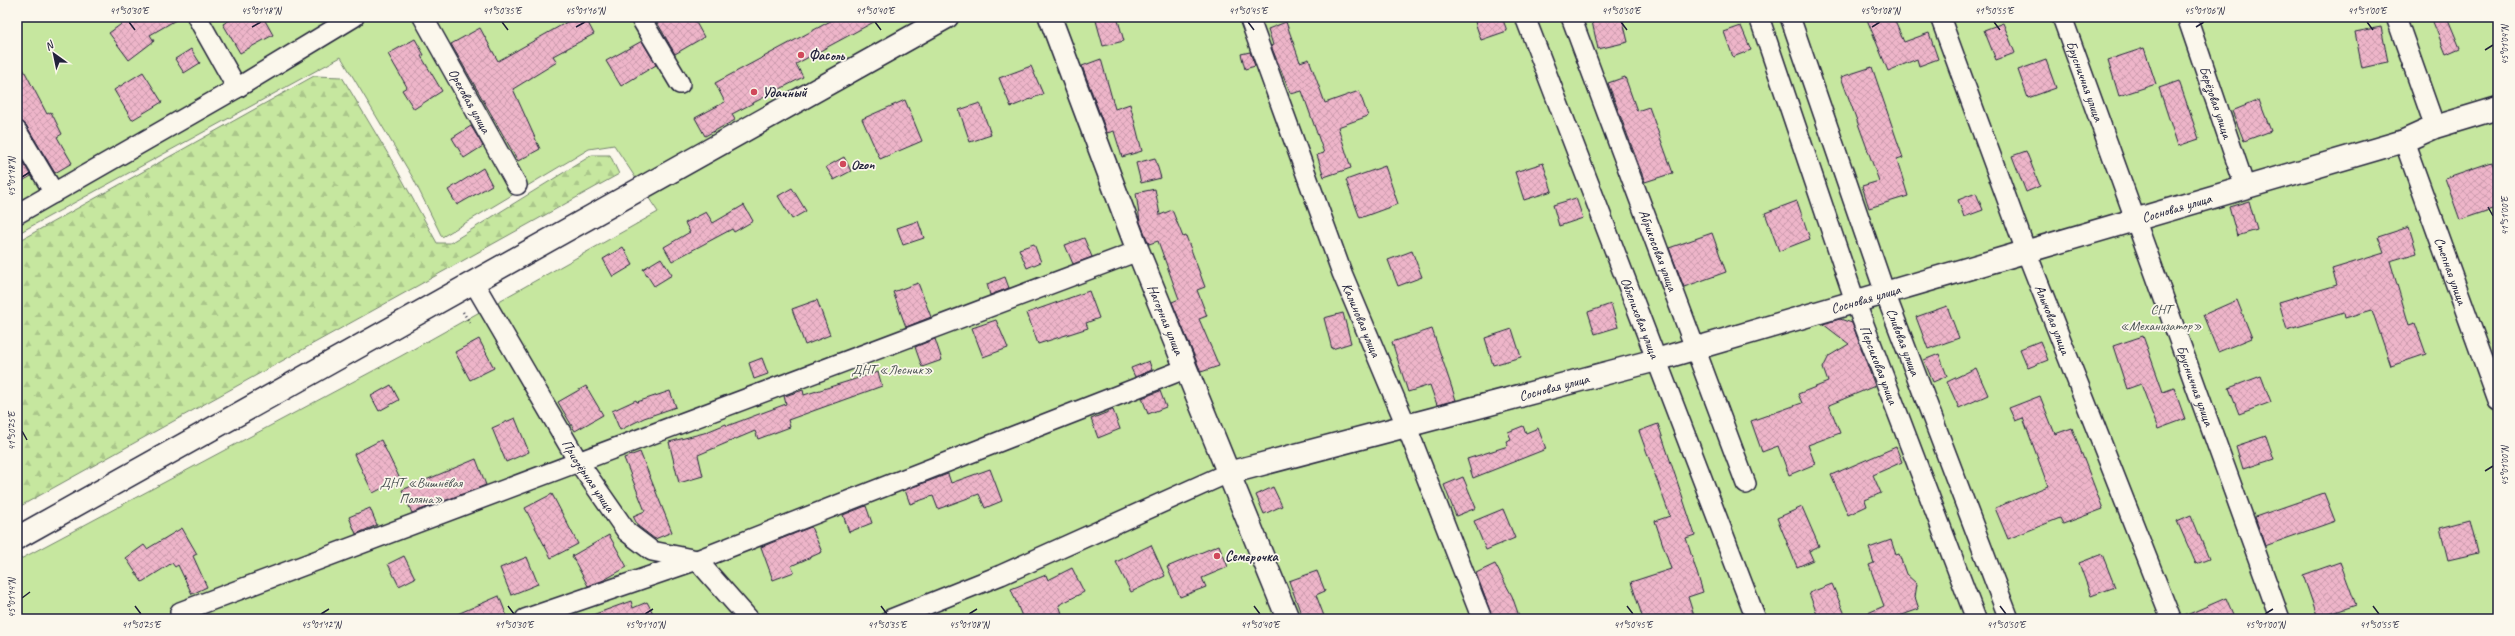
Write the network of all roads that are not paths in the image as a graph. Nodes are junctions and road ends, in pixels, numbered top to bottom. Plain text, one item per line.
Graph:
1 (197, 17) edge
2 (354, 17) edge
3 (423, 17) edge
4 (640, 17) edge
5 (947, 17) edge
6 (1050, 17) edge
7 (1249, 17) edge
8 (1525, 17) edge
9 (1571, 17) edge
10 (1759, 17) edge
11 (1790, 17) edge
12 (1940, 17) edge
13 (2062, 17) edge
14 (2187, 17) edge
15 (2396, 17) edge
16 (680, 84) dead end
17 (237, 88) junction
18 (2498, 108) edge
19 (2435, 127) junction
20 (17, 131) edge
21 (2404, 141) junction
22 (517, 185) dead end
23 (2245, 187) junction
24 (54, 193) junction
25 (17, 214) edge
26 (2134, 220) junction
27 (1138, 251) junction
28 (2026, 251) junction
29 (474, 283) junction
30 (1885, 293) junction
31 (1855, 301) junction
32 (1695, 348) junction
33 (1656, 360) junction
34 (1185, 369) junction
35 (2498, 401) edge
36 (1406, 425) junction
37 (579, 463) junction
38 (1228, 473) junction
39 (1746, 484) dead end
40 (17, 538) edge
41 (697, 560) junction
42 (180, 612) dead end
43 (525, 619) edge
44 (749, 619) edge
45 (891, 619) edge
46 (1288, 619) edge
47 (1482, 619) edge
48 (1756, 619) edge
49 (1976, 619) edge
50 (2010, 619) edge
51 (2171, 619) edge
52 (2280, 619) edge

1 - 17 street
2 - 17 street
3 - 22 street, Ореховая улица
4 - 16 street
5 - 29 street
6 - 27 street, Нагорная улица
7 - 36 street, Калиновая улица
8 - 33 street, Облепиховая улица
9 - 32 street, Абрикосовая улица
10 - 31 street, Персиковая улица
11 - 30 street, Сливовая улица
12 - 28 street, Алычовая улица
13 - 26 street, Брусничная улица
14 - 23 street, Берёзовая улица
15 - 19 street
17 - 24 street
18 - 19 street, Сосновая улица
19 - 21 street, Сосновая улица
20 - 24 street
21 - 23 street, Сосновая улица
21 - 35 street, Степная улица
23 - 26 street, Сосновая улица
24 - 25 street
26 - 28 street, Сосновая улица
26 - 52 street, Брусничная улица
27 - 34 street, Нагорная улица
27 - 37 street
28 - 30 street, Сосновая улица
28 - 51 street, Алычовая улица
29 - 37 street, Приозёрная улица
29 - 40 street
30 - 31 street, Сосновая улица
30 - 50 street, Сливовая улица
31 - 32 street, Сосновая улица
31 - 49 street, Персиковая улица
32 - 33 street, Сосновая улица
32 - 39 street, Абрикосовая улица
33 - 36 street, Сосновая улица
33 - 48 street, Облепиховая улица
34 - 38 street, Нагорная улица
34 - 41 street
36 - 38 street, Сосновая улица
36 - 47 street, Калиновая улица
37 - 41 street, Приозёрная улица
37 - 42 street
38 - 45 street
38 - 46 street, Нагорная улица
41 - 43 street
41 - 44 street

